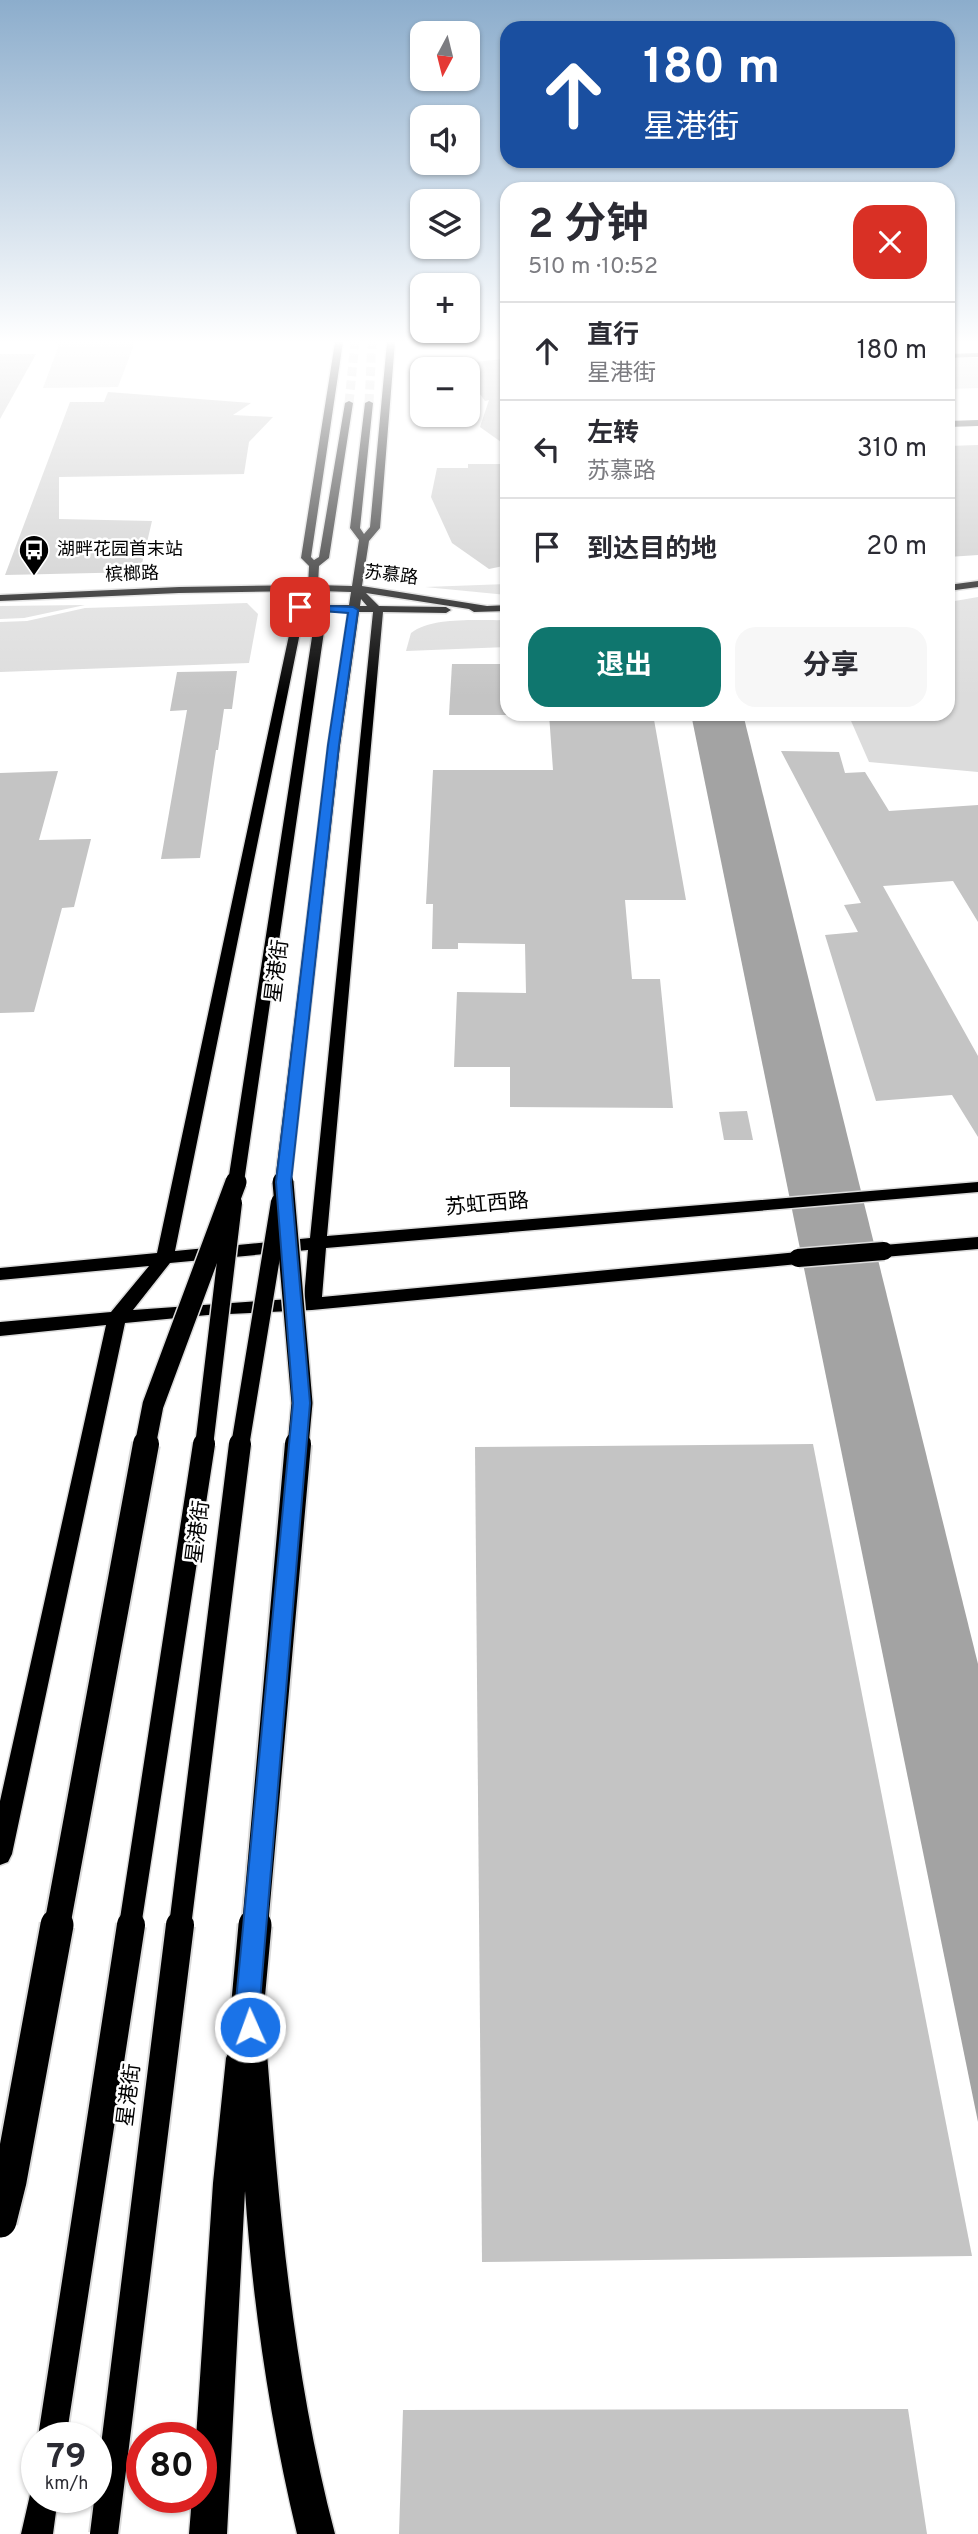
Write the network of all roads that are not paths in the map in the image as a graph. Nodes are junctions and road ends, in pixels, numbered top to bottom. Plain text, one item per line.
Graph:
1 (321, 460) edge
2 (340, 460) edge
3 (363, 460) edge
4 (381, 460) edge
5 (364, 540) junction
6 (314, 565) junction
7 (978, 584) edge
8 (955, 587) edge
9 (265, 589) junction
10 (313, 589) junction
11 (357, 589) junction
12 (0, 598) edge
13 (300, 607) junction
14 (484, 608) junction
15 (500, 608) edge
16 (322, 609) junction
17 (353, 610) junction
18 (378, 611) junction
19 (236, 1182) junction
20 (283, 1182) junction
21 (978, 1187) edge
22 (319, 1243) junction
23 (978, 1243) edge
24 (164, 1258) junction
25 (0, 1274) edge
26 (312, 1304) junction
27 (117, 1317) junction
28 (0, 1329) edge
29 (0, 1854) edge
30 (248, 2001) junction
31 (0, 2221) edge
32 (54, 2422) edge
33 (40, 2513) edge
34 (37, 2534) edge
35 (104, 2534) edge
36 (208, 2534) edge
37 (316, 2534) edge

1 - 6 main road
2 - 6 main road
3 - 5 main road, 星港街
4 - 5 main road, 星港街
5 - 11 main road, 星港街
6 - 10 main road
7 - 8 main road
9 - 10 main road, 苏慕路
9 - 12 main road, 槟榔路
9 - 13 main road, 苏慕路
10 - 11 main road, 苏慕路
10 - 13 main road
10 - 16 main road
11 - 14 main road, 苏慕路
11 - 17 main road, 星港街
11 - 18 main road
13 - 16 main road, 苏慕路
13 - 24 main road
14 - 15 main road, 苏慕路
14 - 18 main road, 苏慕路
16 - 17 main road, 苏慕路
16 - 19 main road, 星港街
17 - 18 main road, 苏慕路
17 - 20 main road, 星港街
18 - 22 main road
19 - 31 highway, bridge
19 - 32 main road, 星港街, bridge
20 - 30 highway, bridge
20 - 35 main road, 星港街, bridge
21 - 22 main road, 苏虹西路
22 - 24 main road, 苏虹西路
22 - 26 main road
23 - 26 main road, bridge
24 - 25 main road, 苏虹西路
24 - 27 main road
26 - 27 main road
27 - 28 main road
27 - 29 main road
30 - 36 highway
30 - 37 highway
33 - 34 main road

